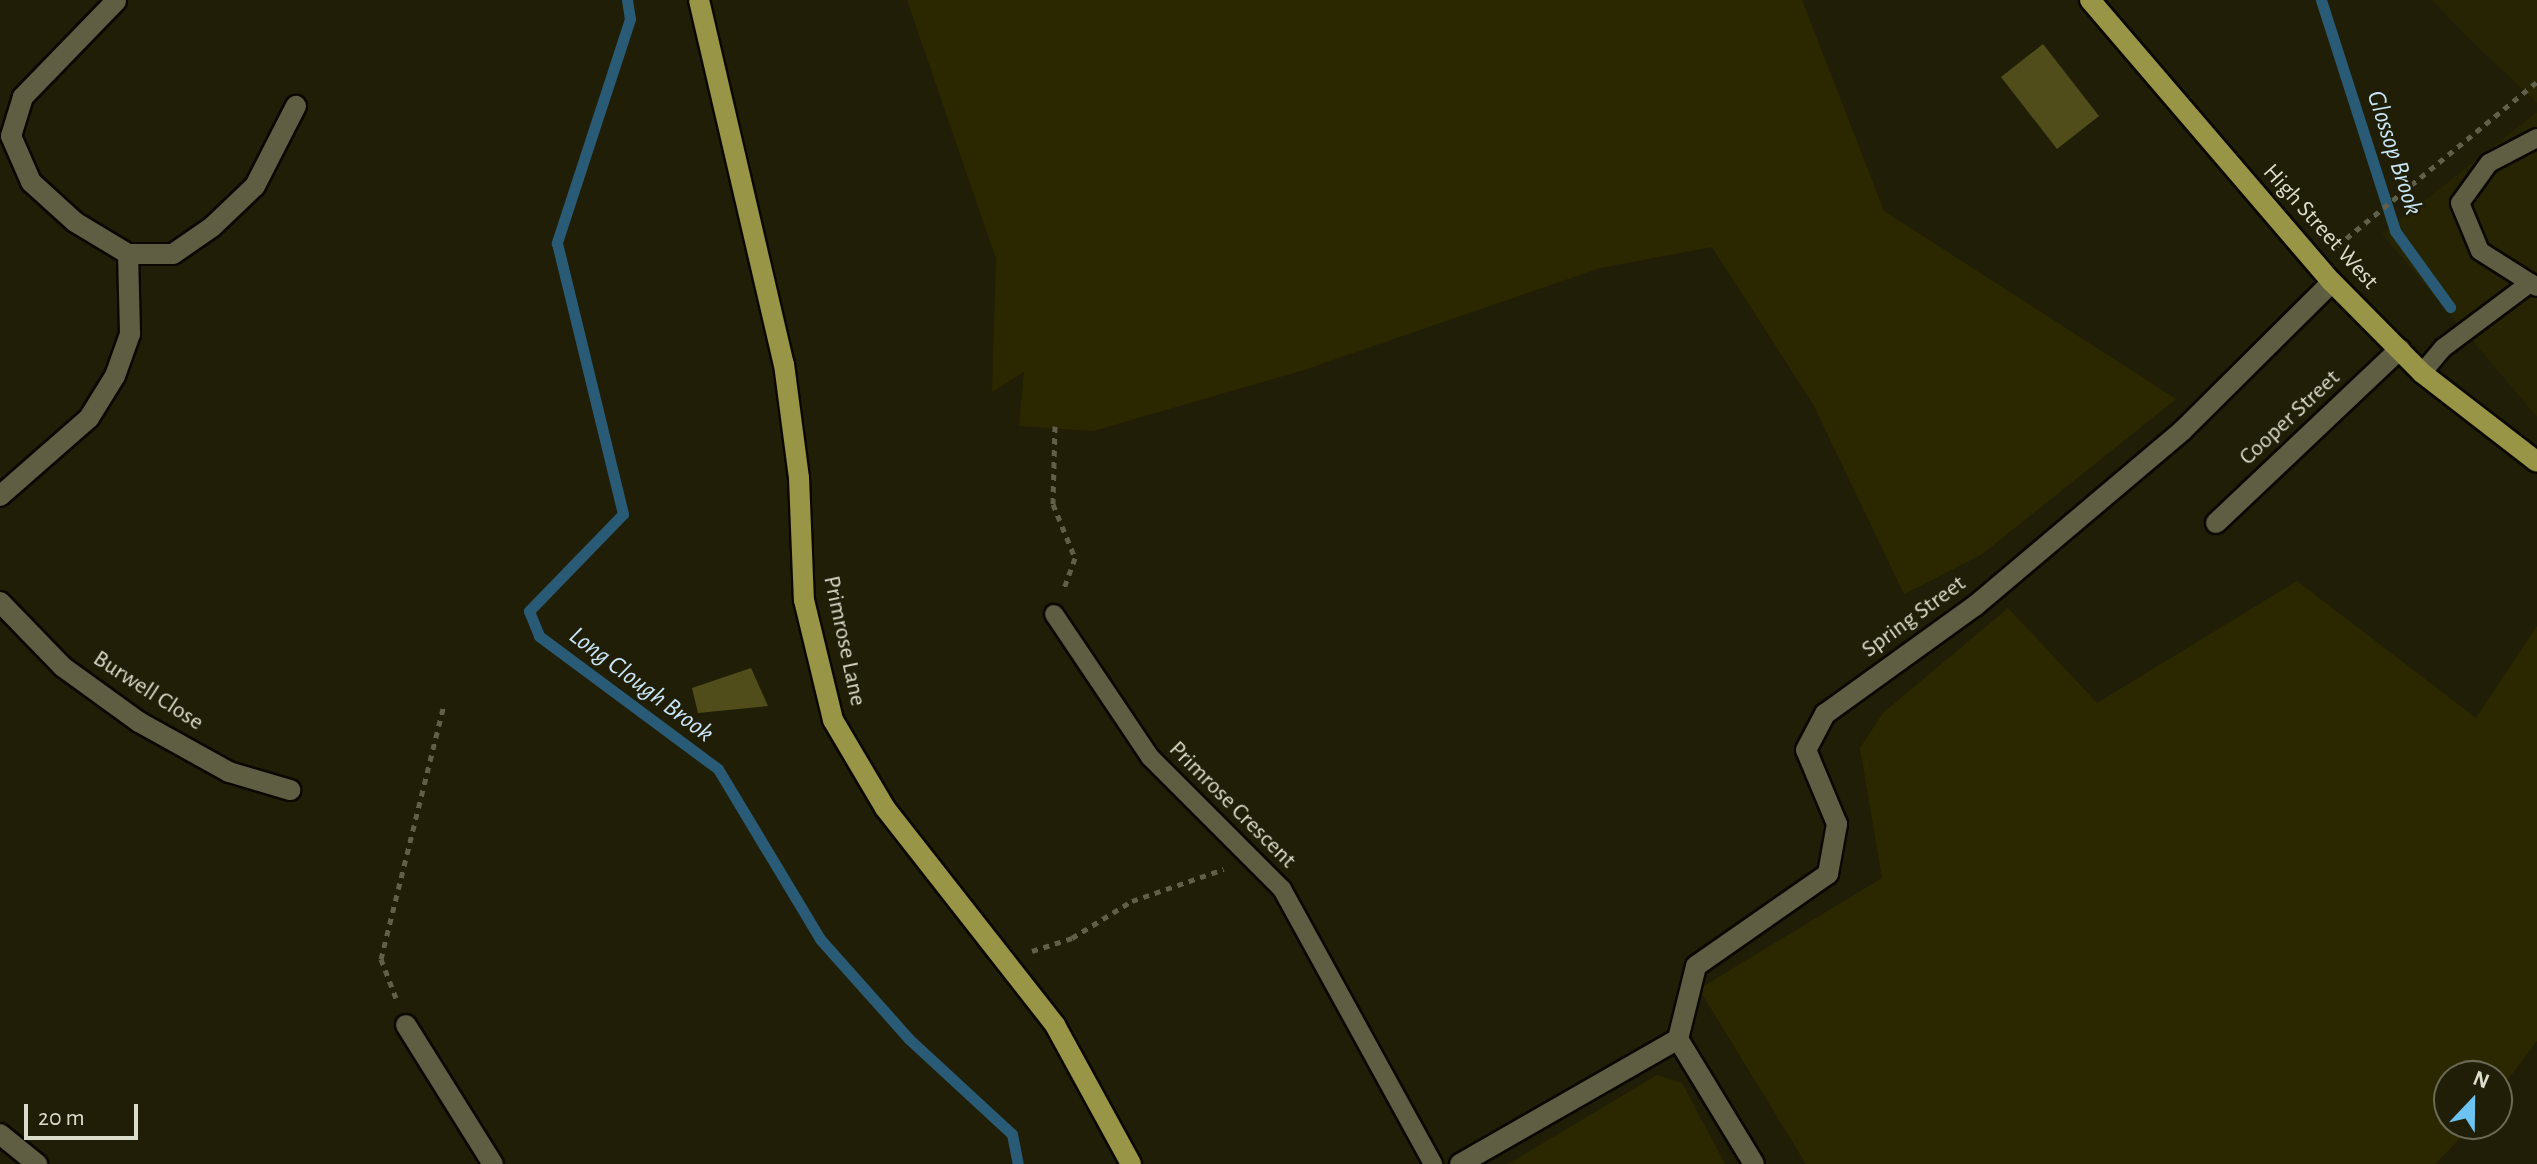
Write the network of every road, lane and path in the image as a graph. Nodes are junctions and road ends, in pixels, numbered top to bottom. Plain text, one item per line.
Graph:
1 (699, 0) edge
2 (2090, 0) edge
3 (116, 1) edge
4 (2537, 82) edge
5 (296, 106) dead end
6 (2537, 138) edge
7 (2345, 236) dead end
8 (128, 254) junction
9 (2332, 282) junction
10 (2534, 285) edge
11 (2400, 349) junction
12 (2422, 373) junction
13 (1055, 426) dead end
14 (2537, 462) edge
15 (0, 496) edge
16 (2216, 523) dead end
17 (0, 602) edge
18 (1054, 614) joint
19 (443, 708) dead end
20 (290, 790) dead end
21 (1245, 858) junction
22 (1010, 963) junction
23 (406, 1025) joint
24 (1678, 1039) junction
25 (0, 1134) edge
26 (37, 1164) edge
27 (493, 1164) edge
28 (1131, 1164) edge
29 (1433, 1164) edge
30 (1460, 1164) edge
31 (1754, 1164) edge

1 - 22 main road, Primrose Lane
2 - 9 main road, High Street West
3 - 8 street
4 - 7 path
5 - 8 street
6 - 10 lane
8 - 15 street
9 - 11 main road, High Street West
9 - 24 street, Spring Street
10 - 12 lane
11 - 12 main road, High Street West
11 - 16 street, Cooper Street
12 - 14 main road, High Street West
13 - 18 path
17 - 20 street, Burwell Close
18 - 21 lane, Primrose Crescent
19 - 23 path
21 - 22 path
21 - 29 lane, Primrose Crescent
22 - 28 main road, Primrose Lane
23 - 27 street
24 - 30 street
24 - 31 street
25 - 26 street

